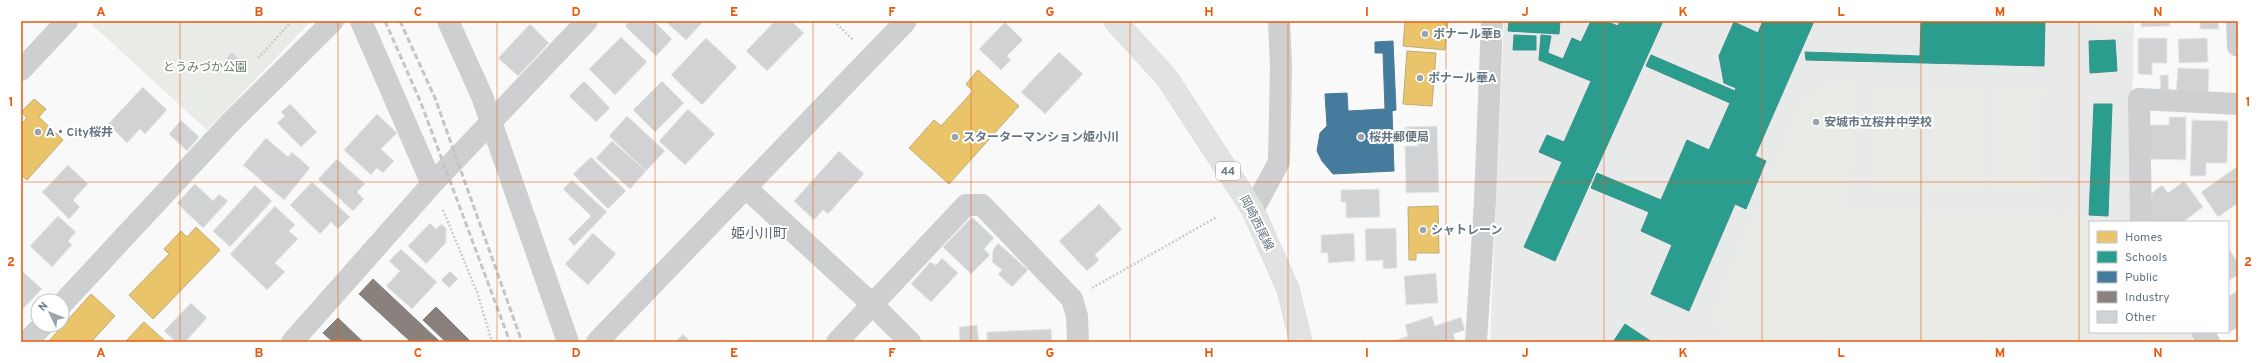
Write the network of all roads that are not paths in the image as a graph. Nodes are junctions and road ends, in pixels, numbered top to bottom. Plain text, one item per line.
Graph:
1 (67, 21) edge
2 (333, 21) edge
3 (361, 21) edge
4 (448, 21) edge
5 (587, 21) edge
6 (906, 21) edge
7 (1115, 21) edge
8 (1279, 21) edge
9 (1492, 21) edge
10 (2237, 21) edge
11 (2238, 46) edge
12 (21, 70) edge
13 (2238, 104) edge
14 (491, 122) junction
15 (432, 184) junction
16 (746, 188) junction
17 (1253, 210) junction
18 (2141, 221) edge
19 (70, 295) edge
20 (872, 304) junction
21 (35, 333) edge
22 (2203, 333) edge
23 (27, 342) edge
24 (292, 342) edge
25 (568, 342) edge
26 (597, 342) edge
27 (837, 342) edge
28 (910, 342) edge
29 (1078, 342) edge
30 (1301, 342) edge
31 (1476, 342) edge
32 (2209, 342) edge

1 - 12 street
2 - 19 street
3 - 15 street
4 - 14 street
5 - 14 street
6 - 16 street
7 - 17 main road, 岡崎西尾線 / 44
8 - 17 street
9 - 31 street
10 - 11 street
13 - 18 street
14 - 15 street
14 - 25 street
15 - 24 street
16 - 20 street
16 - 26 street
17 - 30 main road, 岡崎西尾線 / 44
20 - 27 street
20 - 28 street
20 - 29 street
21 - 23 street
22 - 32 street

